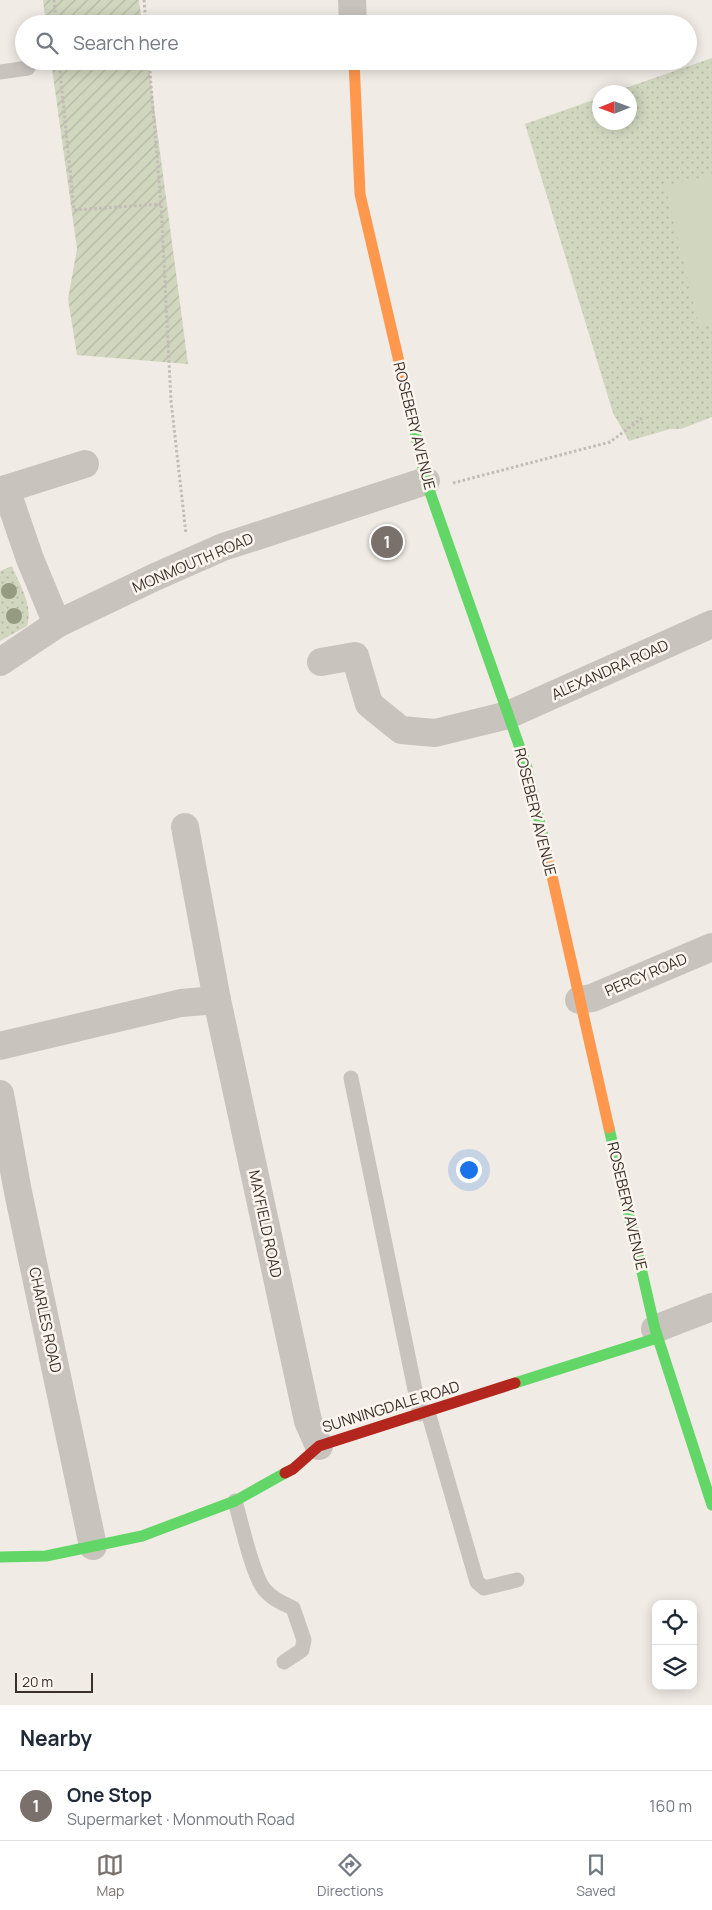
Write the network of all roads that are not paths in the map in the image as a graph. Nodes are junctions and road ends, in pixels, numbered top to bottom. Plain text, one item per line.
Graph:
1 (352, 0) edge
2 (353, 15) edge
3 (15, 70) edge
4 (354, 70) edge
5 (0, 72) edge
6 (85, 464) dead end
7 (428, 485) junction
8 (3, 490) edge
9 (57, 624) junction
10 (712, 624) edge
11 (0, 662) edge
12 (321, 662) dead end
13 (508, 715) junction
14 (185, 827) dead end
15 (712, 947) edge
16 (217, 1000) junction
17 (579, 1000) junction
18 (0, 1046) edge
19 (351, 1078) dead end
20 (0, 1094) edge
21 (712, 1307) edge
22 (656, 1333) junction
23 (424, 1413) junction
24 (319, 1446) junction
25 (235, 1501) junction
26 (712, 1505) edge
27 (93, 1546) junction
28 (0, 1557) edge
29 (516, 1580) dead end
30 (284, 1662) dead end

1 - 2 street
3 - 5 lane
4 - 7 street, ROSEBERY AVENUE
6 - 8 street
7 - 9 street, MONMOUTH ROAD
7 - 13 street, ROSEBERY AVENUE
8 - 9 street
9 - 11 street, MONMOUTH ROAD
10 - 13 street, ALEXANDRA ROAD
12 - 13 street, ALEXANDRA ROAD
13 - 17 street, ROSEBERY AVENUE
14 - 16 street, MAYFIELD ROAD
15 - 17 street, PERCY ROAD
16 - 18 street
16 - 24 street, MAYFIELD ROAD
17 - 22 street, ROSEBERY AVENUE
19 - 23 lane
20 - 27 street, CHARLES ROAD
21 - 22 street
22 - 23 street, SUNNINGDALE ROAD
22 - 26 street, ROSEBERY AVENUE
23 - 24 street, SUNNINGDALE ROAD
23 - 29 lane
24 - 25 street, SUNNINGDALE ROAD
25 - 27 street, SUNNINGDALE ROAD
25 - 30 lane
27 - 28 street, SUNNINGDALE ROAD

